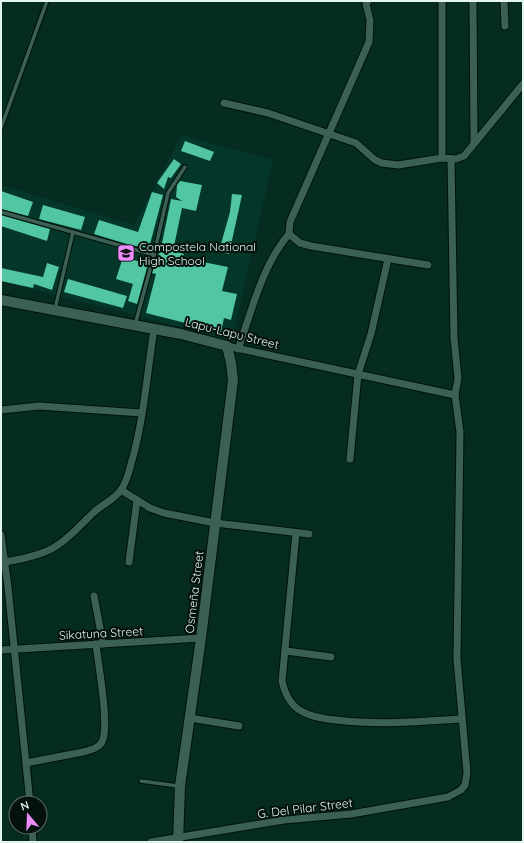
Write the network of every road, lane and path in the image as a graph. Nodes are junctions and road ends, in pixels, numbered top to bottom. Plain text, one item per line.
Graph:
1 (47, 1) edge
2 (358, 1) edge
3 (442, 1) edge
4 (473, 1) edge
5 (504, 1) edge
6 (367, 3) edge
7 (505, 26) dead end
8 (523, 84) edge
9 (224, 103) dead end
10 (1, 128) edge
11 (327, 134) junction
12 (474, 143) junction
13 (442, 158) junction
14 (451, 159) junction
15 (184, 167) dead end
16 (1, 212) edge
17 (73, 232) junction
18 (289, 234) junction
19 (154, 255) junction
20 (388, 259) junction
21 (428, 265) dead end
22 (1, 300) edge
23 (55, 310) junction
24 (135, 325) junction
25 (154, 328) junction
26 (227, 346) junction
27 (238, 349) junction
28 (358, 374) junction
29 (455, 395) junction
30 (2, 407) edge
31 (142, 413) junction
32 (350, 459) dead end
33 (121, 490) junction
34 (137, 500) junction
35 (215, 523) junction
36 (296, 533) junction
37 (309, 534) dead end
38 (1, 535) edge
39 (5, 562) junction
40 (129, 562) dead end
41 (94, 596) dead end
42 (201, 638) junction
43 (99, 644) junction
44 (13, 649) junction
45 (1, 650) edge
46 (286, 651) junction
47 (331, 657) dead end
48 (190, 718) junction
49 (461, 719) junction
50 (239, 726) dead end
51 (26, 763) junction
52 (141, 781) dead end
53 (180, 786) junction
54 (29, 795) edge
55 (178, 840) edge
56 (151, 842) edge

1 - 10 lane
2 - 6 street
3 - 13 street
4 - 12 street
5 - 7 street
6 - 11 street
8 - 12 street
9 - 11 street
11 - 13 street
11 - 18 street
12 - 14 street
13 - 14 street
14 - 29 street
15 - 19 lane
16 - 17 lane
17 - 19 lane
17 - 23 lane
18 - 20 street
18 - 27 street
19 - 24 lane
20 - 21 street
20 - 28 street
22 - 23 street, Lapu-Lapu Street
23 - 24 street, Lapu-Lapu Street
24 - 25 street, Lapu-Lapu Street
25 - 26 street, Lapu-Lapu Street
25 - 31 street
26 - 27 street, Lapu-Lapu Street
26 - 35 street, Osmeña Street
27 - 28 street, Lapu-Lapu Street
28 - 29 street, Lapu-Lapu Street
28 - 32 street
29 - 49 street
30 - 31 street
31 - 33 street
33 - 34 street
33 - 39 street
34 - 35 street
34 - 40 street
35 - 36 street
35 - 42 street, Osmeña Street
36 - 37 street
36 - 46 street
38 - 39 street
39 - 44 street
41 - 43 street
42 - 43 street, Sikatuna Street
42 - 48 street, Osmeña Street
43 - 44 street, Sikatuna Street
43 - 51 street
44 - 45 street, Sikatuna Street
44 - 51 street
46 - 47 street
46 - 49 street
48 - 50 street
48 - 53 street, Osmeña Street
49 - 55 street, G. Del Pilar Street
51 - 54 street
52 - 53 lane
53 - 55 street, Osmeña Street
55 - 56 street, G. Del Pilar Street

